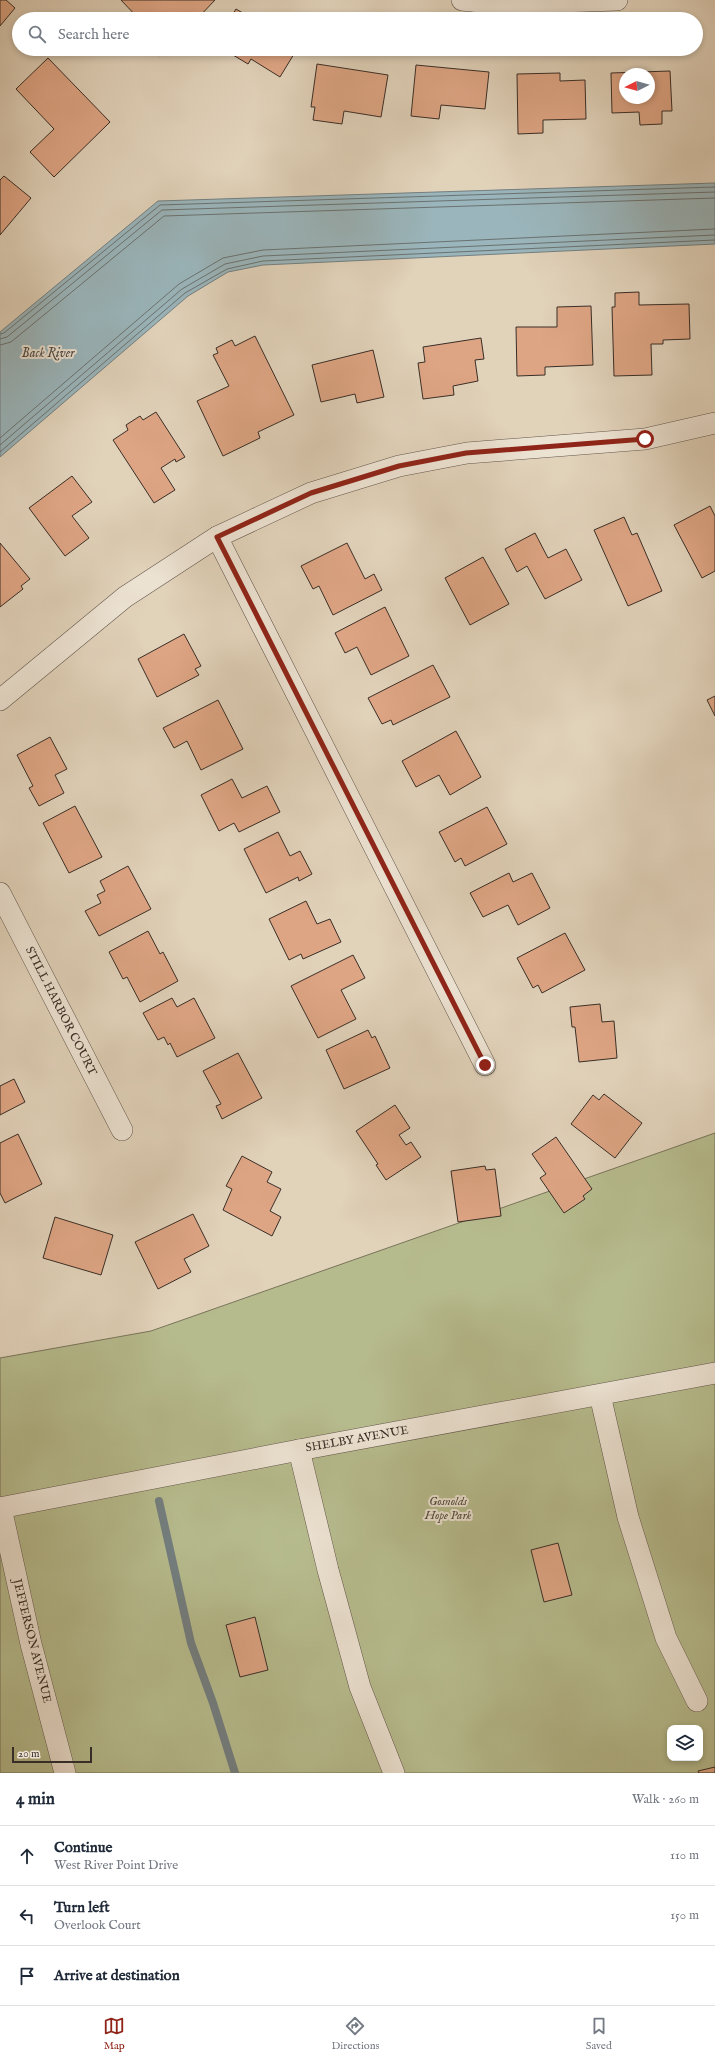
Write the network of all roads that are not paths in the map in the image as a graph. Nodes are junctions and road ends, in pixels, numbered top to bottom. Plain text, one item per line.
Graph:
1 (462, 0) edge
2 (617, 0) edge
3 (715, 423) edge
4 (217, 537) junction
5 (0, 700) edge
6 (0, 893) edge
7 (485, 1065) dead end
8 (122, 1130) dead end
9 (715, 1373) edge
10 (600, 1395) junction
11 (299, 1450) junction
12 (0, 1508) edge
13 (697, 1701) dead end
14 (65, 1773) edge
15 (394, 1773) edge

1 - 2 street
3 - 4 street
4 - 5 street
4 - 7 street
6 - 8 street, STILL HARBOR COURT
9 - 10 street, SHELBY AVENUE
10 - 11 street, SHELBY AVENUE
10 - 13 street
11 - 12 street, SHELBY AVENUE
11 - 15 street
12 - 14 street, JEFFERSON AVENUE

